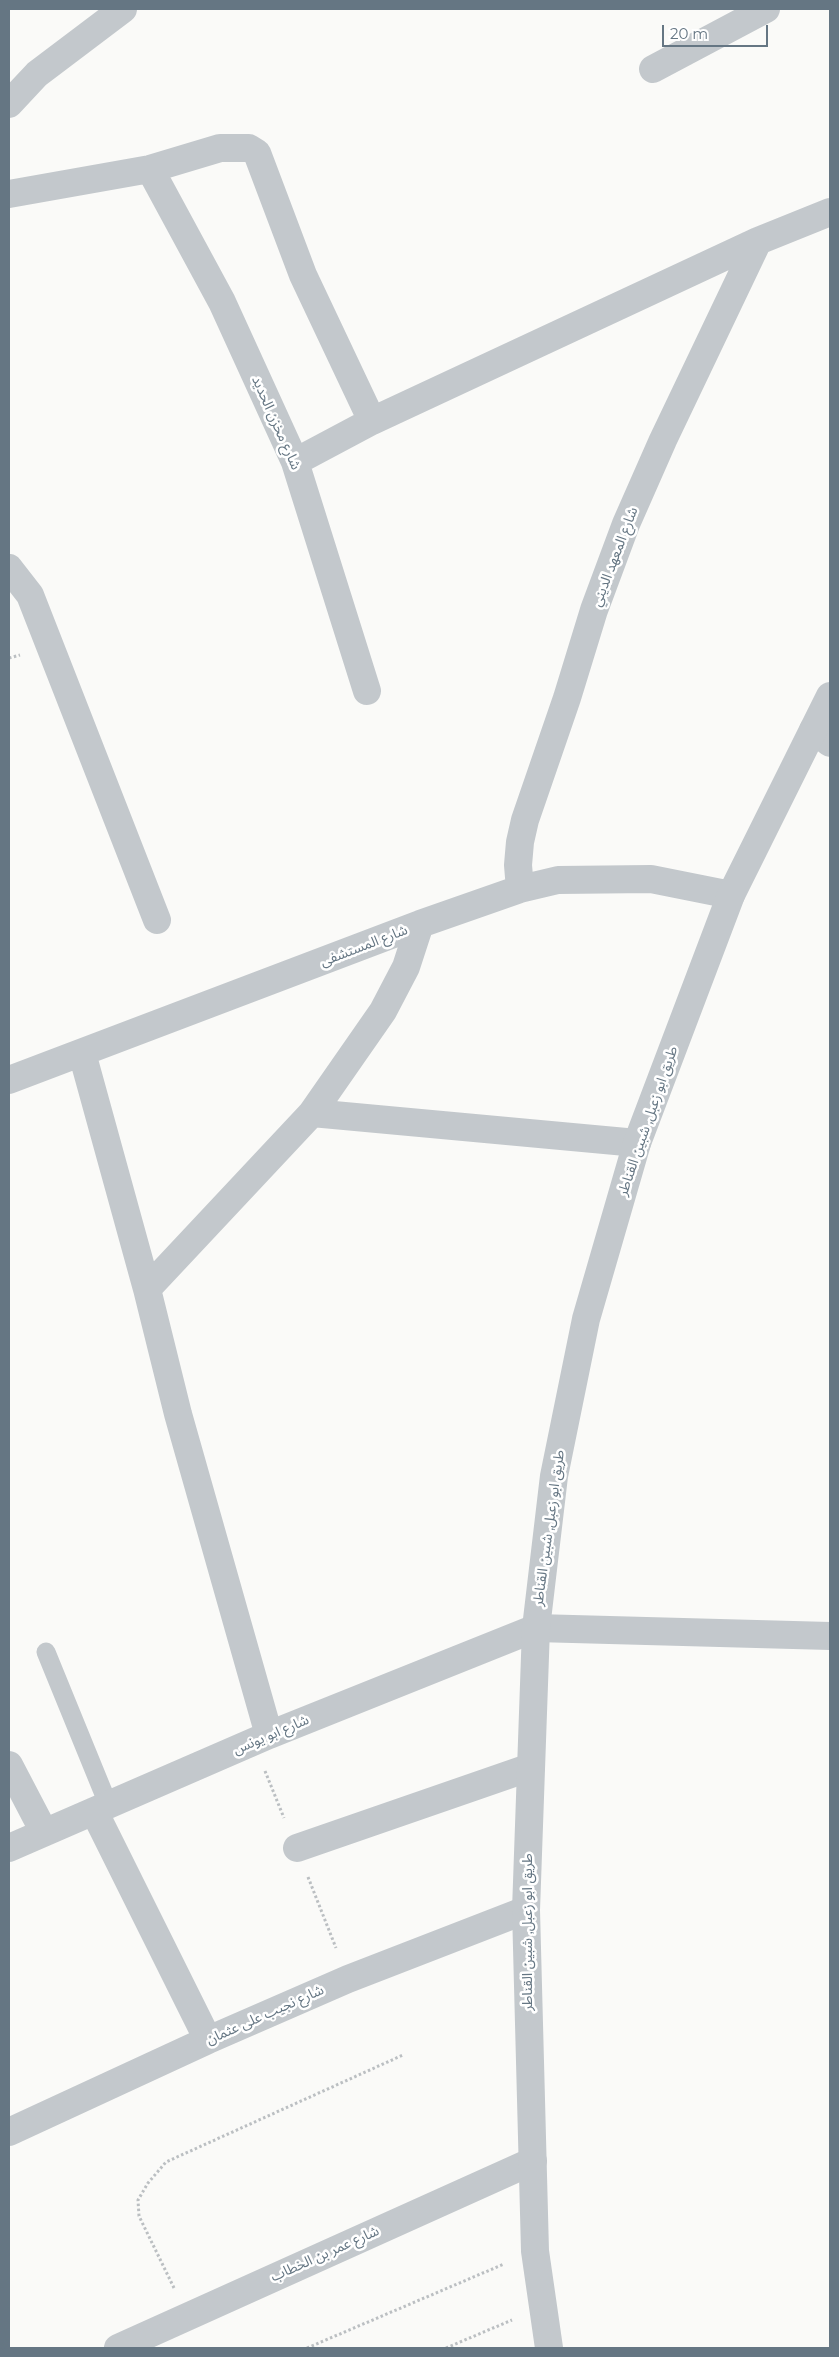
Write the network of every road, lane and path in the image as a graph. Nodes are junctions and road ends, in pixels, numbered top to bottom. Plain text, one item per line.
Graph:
1 (123, 9) edge
2 (766, 9) edge
3 (653, 69) dead end
4 (9, 104) edge
5 (150, 169) junction
6 (9, 194) edge
7 (830, 212) edge
8 (758, 241) junction
9 (372, 421) junction
10 (295, 462) junction
11 (9, 568) edge
12 (367, 691) dead end
13 (830, 696) edge
14 (822, 736) edge
15 (520, 889) junction
16 (731, 895) junction
17 (157, 920) dead end
18 (420, 924) junction
19 (82, 1053) junction
20 (9, 1080) edge
21 (312, 1113) junction
22 (637, 1143) junction
23 (147, 1289) junction
24 (536, 1628) junction
25 (830, 1636) edge
26 (46, 1652) dead end
27 (261, 1739) junction
28 (9, 1764) edge
29 (531, 1767) junction
30 (101, 1807) junction
31 (44, 1832) junction
32 (9, 1848) edge
33 (297, 1848) junction
34 (526, 1910) junction
35 (348, 1979) junction
36 (208, 2040) junction
37 (403, 2056) dead end
38 (9, 2132) edge
39 (533, 2162) junction
40 (535, 2251) junction
41 (542, 2308) junction
42 (187, 2315) junction
43 (118, 2348) edge
44 (307, 2348) edge
45 (446, 2348) edge
46 (549, 2348) edge

1 - 4 street
2 - 3 street
5 - 6 street
5 - 9 street
5 - 10 street, شارع مخزن الحديد
7 - 8 street
8 - 9 street
8 - 15 street, شارع المعهد الديني
9 - 10 street
10 - 12 street, شارع مخزن الحديد
11 - 17 street
13 - 14 street, طريق ابو زعبل, شبين القناطر
14 - 16 street, طريق ابو زعبل, شبين القناطر
15 - 16 street, شارع المستشفى
15 - 18 street, شارع المستشفى
16 - 22 street, طريق ابو زعبل, شبين القناطر
18 - 19 street, شارع المستشفى
18 - 21 street
19 - 20 street, شارع المستشفى
19 - 23 street
21 - 22 street
21 - 23 street
22 - 24 street, طريق ابو زعبل, شبين القناطر
23 - 27 street
24 - 25 street
24 - 27 street, شارع ابو يونس
24 - 29 street, طريق ابو زعبل, شبين القناطر
26 - 30 lane
27 - 30 street, شارع ابو يونس
27 - 33 path
28 - 31 street
29 - 33 street
29 - 34 street, طريق ابو زعبل, شبين القناطر
30 - 31 street, شارع ابو يونس
30 - 36 street
31 - 32 street, شارع ابو يونس
33 - 35 path
34 - 35 street, شارع نجيب على عثمان
34 - 39 street, طريق ابو زعبل, شبين القناطر
35 - 36 street, شارع نجيب على عثمان
36 - 38 street, شارع نجيب على عثمان
37 - 42 path
39 - 40 street, طريق ابو زعبل, شبين القناطر
39 - 42 street, شارع عمر بن الخطاب
40 - 41 street, طريق ابو زعبل, شبين القناطر
40 - 44 path
41 - 45 path
41 - 46 street, طريق ابو زعبل, شبين القناطر
42 - 43 street, شارع عمر بن الخطاب

